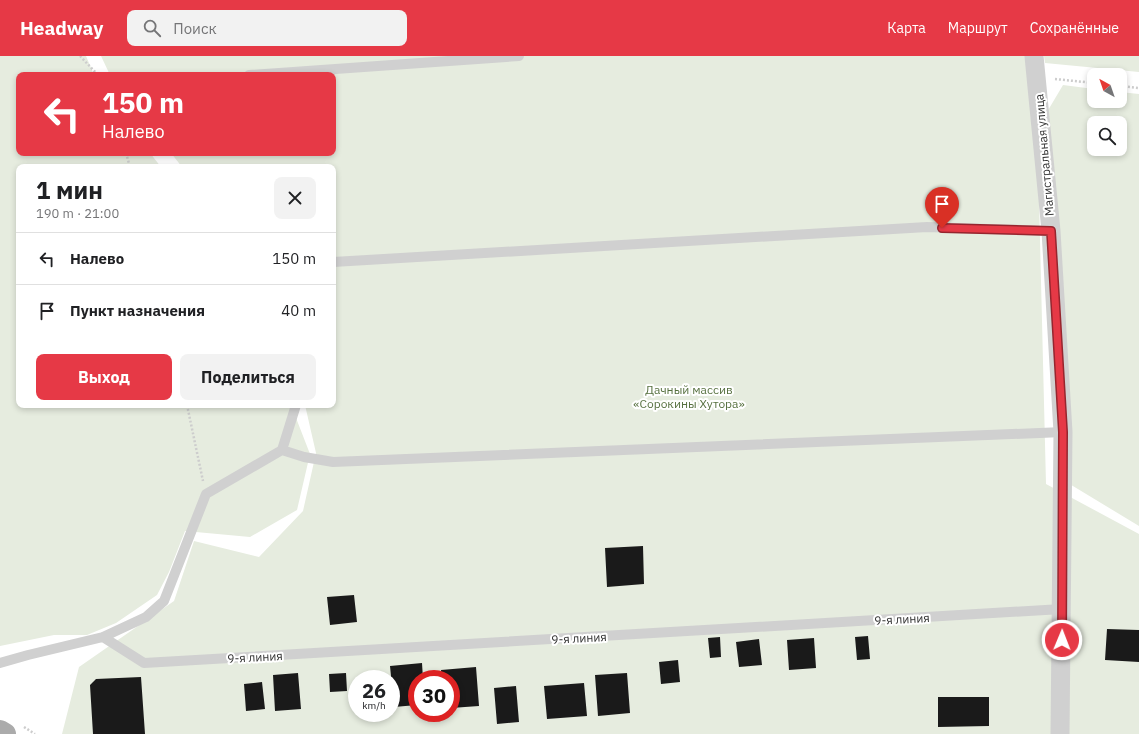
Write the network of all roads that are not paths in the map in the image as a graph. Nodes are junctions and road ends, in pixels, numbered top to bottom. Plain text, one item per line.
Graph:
1 (519, 56) edge
2 (1034, 56) edge
3 (292, 72) edge
4 (1051, 231) junction
5 (336, 262) edge
6 (295, 408) edge
7 (1063, 432) junction
8 (282, 450) junction
9 (1062, 609) junction
10 (103, 637) junction
11 (0, 664) edge
12 (0, 731) edge
13 (6, 734) edge
14 (1060, 734) edge

1 - 3 lane
2 - 4 street, Магистральная улица
4 - 5 lane
4 - 7 street, Магистральная улица
6 - 8 lane
7 - 8 lane
7 - 9 street, Магистральная улица
8 - 10 lane
9 - 10 lane, 9-я линия
9 - 14 street, Магистральная улица
10 - 11 lane
12 - 13 main road

